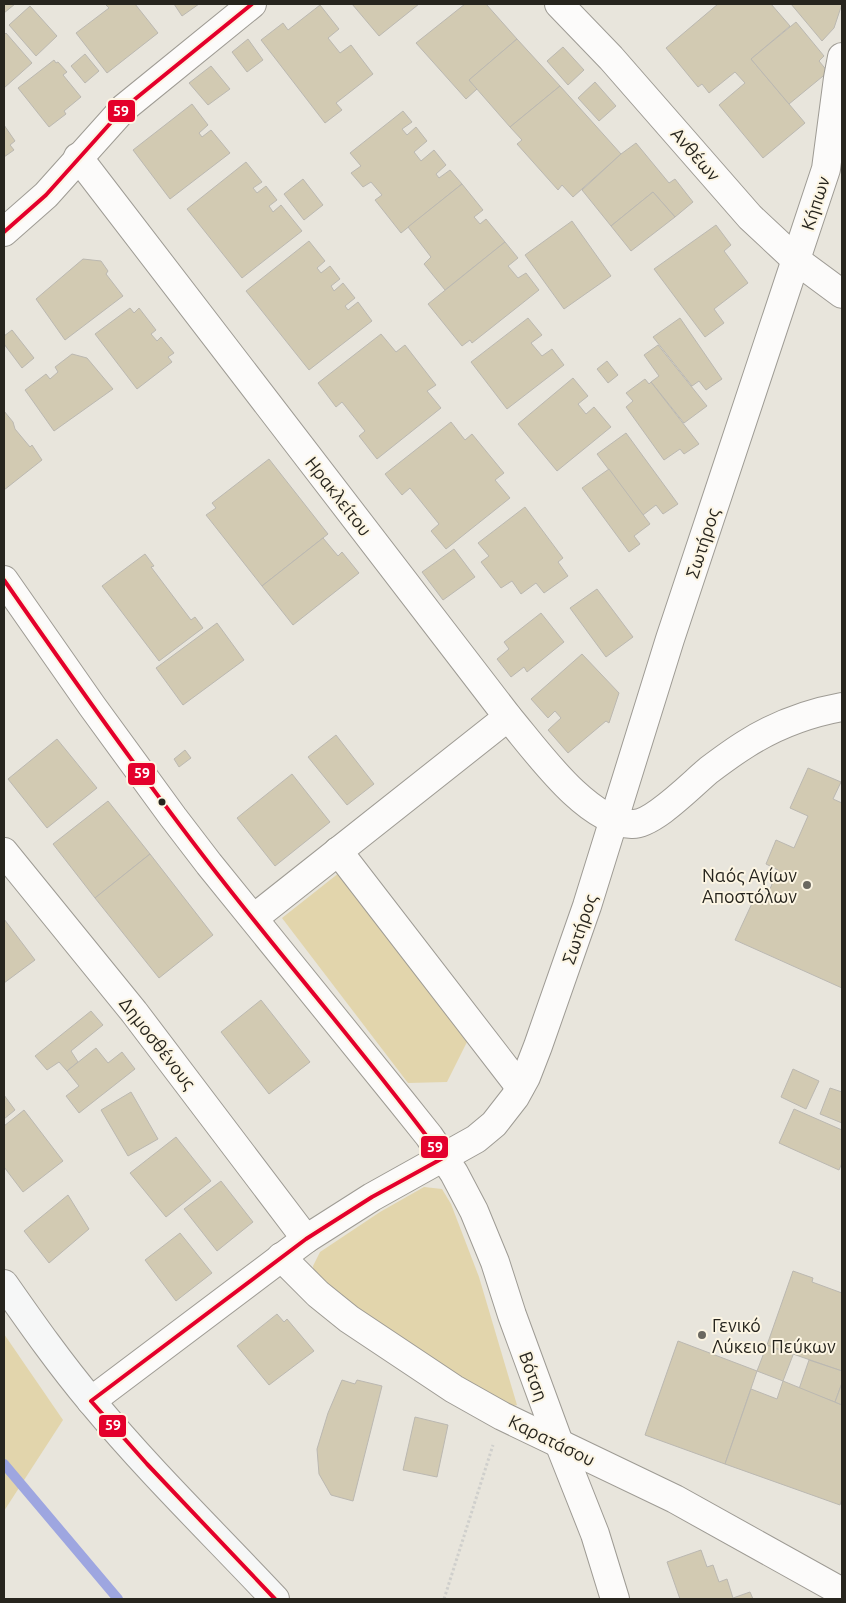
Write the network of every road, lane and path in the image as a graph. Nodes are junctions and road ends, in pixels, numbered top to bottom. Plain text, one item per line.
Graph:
1 (559, 4) edge
2 (241, 7) edge
3 (842, 57) edge
4 (78, 158) junction
5 (4, 232) edge
6 (796, 260) junction
7 (842, 294) edge
8 (4, 580) edge
9 (842, 707) edge
10 (508, 717) junction
11 (615, 819) junction
12 (338, 851) junction
13 (4, 852) edge
14 (254, 918) junction
15 (520, 1087) junction
16 (443, 1158) junction
17 (306, 1239) junction
18 (282, 1257) junction
19 (4, 1284) edge
20 (91, 1401) junction
21 (502, 1416) junction
22 (559, 1443) junction
23 (842, 1592) edge
24 (275, 1599) edge
25 (444, 1599) edge
26 (615, 1599) edge

1 - 6 street, Ανθέων
2 - 4 street
3 - 6 street, Κήπων
4 - 5 street
4 - 10 street, Ηρακλείτου
6 - 7 street, Ανθέων
6 - 11 street, Σωτήρος
8 - 14 street, Βότση
9 - 11 street, Ηρακλείτου
10 - 11 street, Ηρακλείτου
10 - 12 street
11 - 15 street, Σωτήρος
12 - 14 street
12 - 15 street
13 - 17 street, Δημοσθένους
14 - 16 street, Βότση
15 - 16 street, Σωτήρος
16 - 17 street, Σωτήρος
16 - 22 street, Βότση
17 - 18 street, Σωτήρος
18 - 20 street, Σωτήρος
18 - 21 street, Καρατάσου
19 - 20 street
20 - 24 street
21 - 22 street, Καρατάσου
21 - 25 path
22 - 23 street, Καρατάσου
22 - 26 street, Βότση

